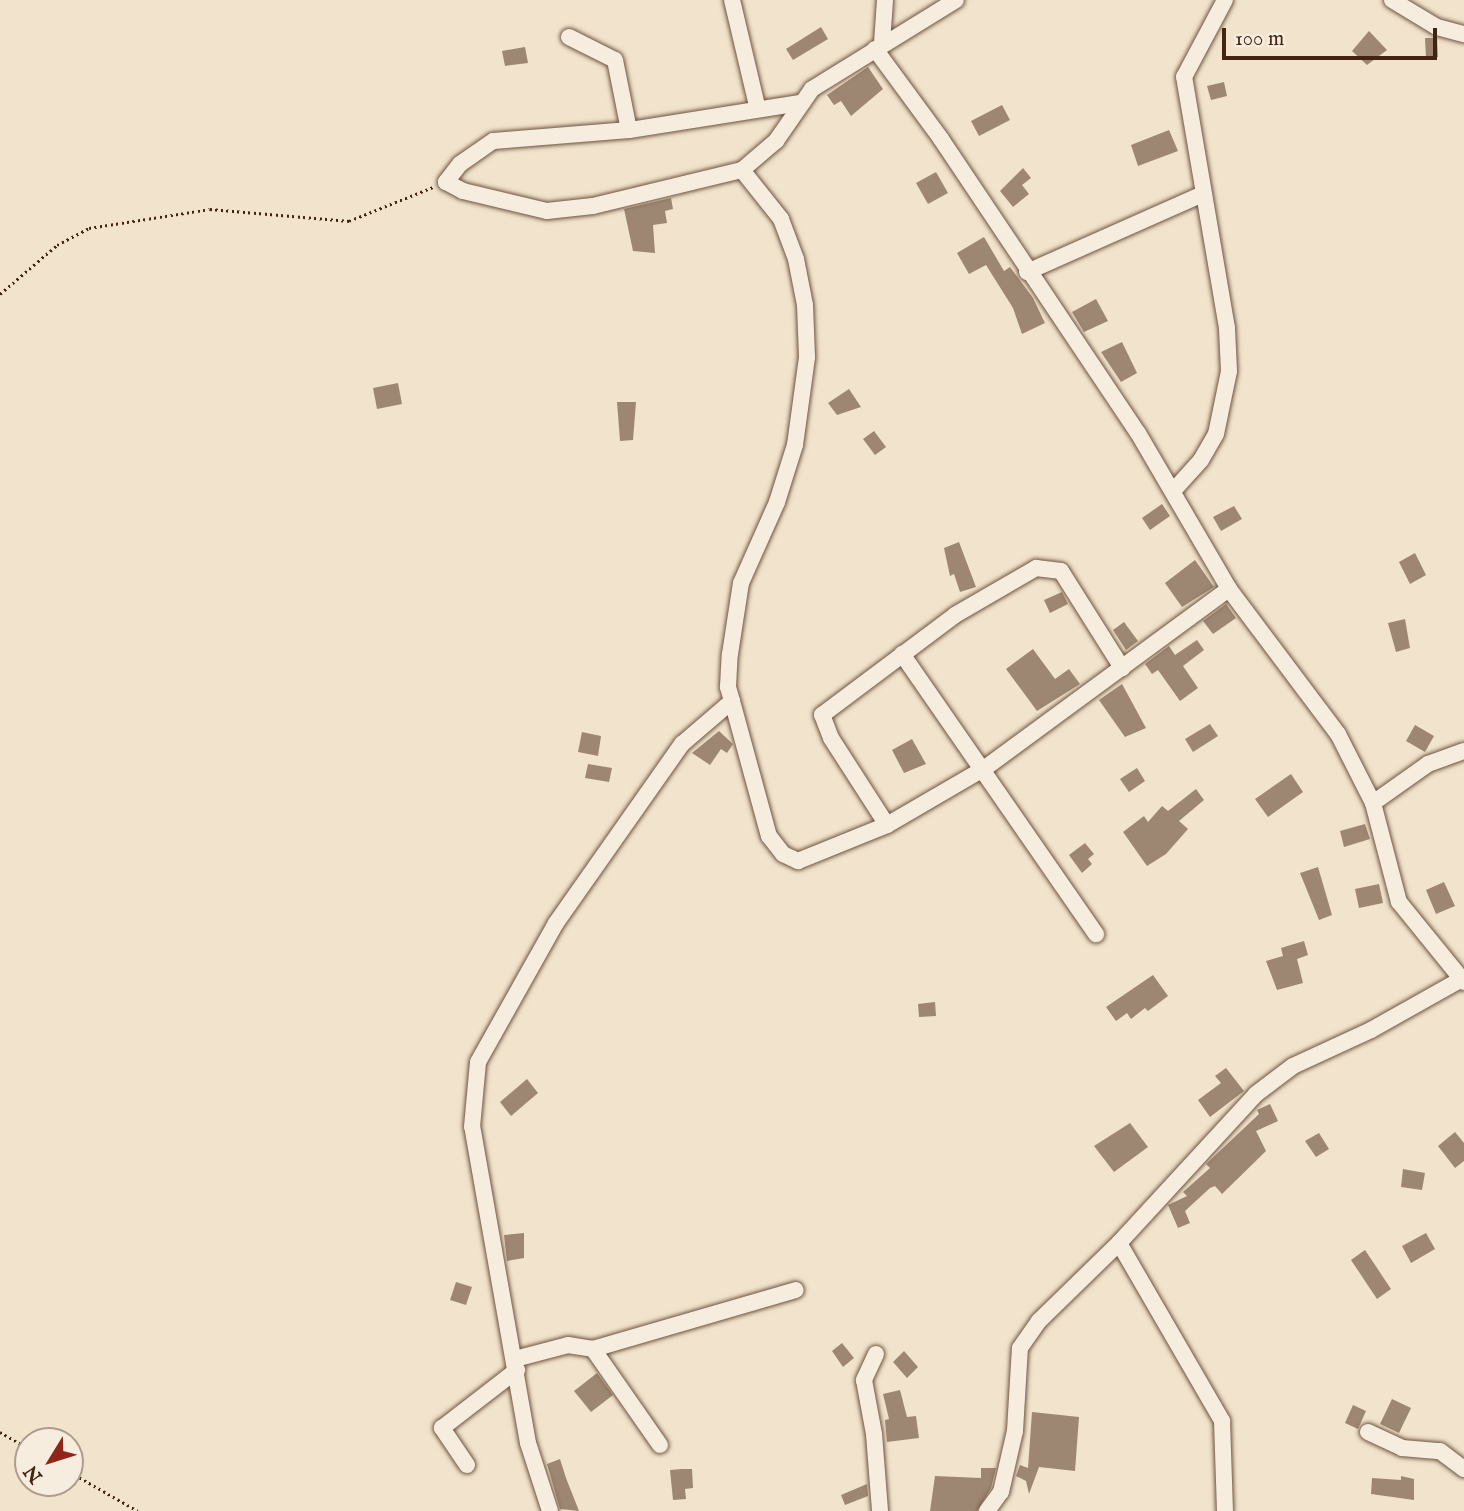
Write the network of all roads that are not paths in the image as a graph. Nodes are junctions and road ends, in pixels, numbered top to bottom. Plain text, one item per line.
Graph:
1 (732, 0) edge
2 (885, 0) edge
3 (956, 0) edge
4 (1225, 0) edge
5 (1392, 0) edge
6 (1464, 34) edge
7 (569, 37) dead end
8 (878, 46) junction
9 (800, 103) junction
10 (757, 106) junction
11 (629, 130) junction
12 (742, 170) junction
13 (1203, 194) junction
14 (1027, 272) junction
15 (1174, 490) junction
16 (1229, 589) junction
17 (902, 654) junction
18 (1122, 668) junction
19 (732, 701) junction
20 (1464, 751) edge
21 (985, 768) junction
22 (1373, 803) junction
23 (887, 825) junction
24 (1096, 934) dead end
25 (1462, 981) edge
26 (1119, 1243) junction
27 (796, 1290) dead end
28 (593, 1349) junction
29 (876, 1354) dead end
30 (516, 1365) junction
31 (1368, 1432) dead end
32 (660, 1444) dead end
33 (467, 1465) dead end
34 (1464, 1469) edge
35 (550, 1511) edge
36 (880, 1511) edge
37 (988, 1511) edge
38 (1225, 1511) edge

1 - 10 street
2 - 8 street
3 - 8 street
4 - 13 street
5 - 6 street
7 - 11 street
8 - 9 street
8 - 14 street
9 - 10 street
9 - 12 street
10 - 11 street
11 - 12 street
12 - 19 street
13 - 14 street
13 - 15 street
14 - 15 street
15 - 16 street
16 - 18 street
16 - 22 street
17 - 18 street
17 - 21 street
17 - 23 street
18 - 21 street
19 - 23 street
19 - 30 street
20 - 22 street
21 - 23 street
21 - 24 street
22 - 25 street
25 - 26 street
26 - 37 street
26 - 38 street
27 - 28 street
28 - 30 street
28 - 32 street
29 - 36 street
30 - 33 street
30 - 35 street
31 - 34 street

